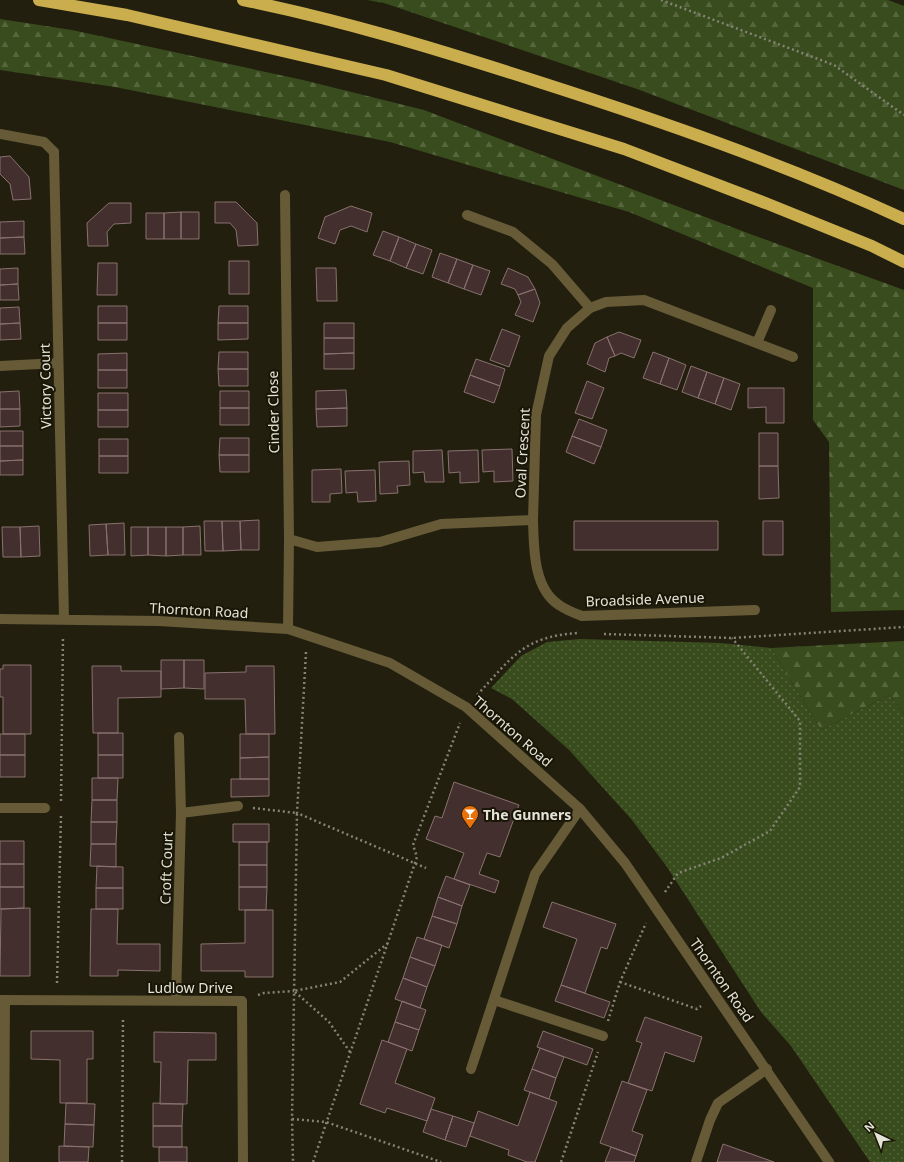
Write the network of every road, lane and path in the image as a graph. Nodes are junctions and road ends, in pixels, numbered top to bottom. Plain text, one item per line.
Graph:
1 (39, 0) edge
2 (243, 0) edge
3 (661, 0) edge
4 (904, 115) edge
5 (0, 134) edge
6 (284, 195) dead end
7 (466, 215) dead end
8 (904, 219) edge
9 (904, 262) edge
10 (590, 308) junction
11 (771, 310) dead end
12 (757, 343) junction
13 (793, 357) dead end
14 (58, 363) junction
15 (0, 366) edge
16 (533, 520) junction
17 (289, 538) junction
18 (755, 610) dead end
19 (64, 619) junction
20 (0, 620) edge
21 (904, 627) edge
22 (288, 629) junction
23 (581, 633) dead end
24 (597, 634) dead end
25 (307, 636) junction
26 (732, 638) junction
27 (466, 707) junction
28 (179, 737) dead end
29 (238, 806) joint
30 (0, 808) edge
31 (45, 808) dead end
32 (580, 809) junction
33 (181, 813) junction
34 (297, 813) junction
35 (415, 864) junction
36 (426, 868) dead end
37 (654, 907) junction
38 (387, 944) junction
39 (620, 982) dead end
40 (294, 991) junction
41 (714, 996) junction
42 (2, 1000) edge
43 (123, 1000) junction
44 (176, 1000) junction
45 (494, 1000) junction
46 (242, 1001) junction
47 (603, 1036) dead end
48 (350, 1052) junction
49 (471, 1069) dead end
50 (767, 1069) junction
51 (2, 1114) edge
52 (292, 1119) junction
53 (326, 1122) junction
54 (4, 1162) edge
55 (122, 1162) edge
56 (243, 1162) edge
57 (293, 1162) edge
58 (313, 1162) edge
59 (441, 1162) edge
60 (696, 1162) edge
61 (829, 1162) edge

1 - 9 highway
2 - 8 highway
3 - 4 path
5 - 14 street, Victory Court
6 - 17 street, Cinder Close
7 - 10 street
10 - 12 street, Oval Crescent
10 - 16 street, Oval Crescent
11 - 12 street
12 - 13 street, Oval Crescent
14 - 15 street
14 - 19 street, Victory Court
16 - 17 street
16 - 18 street, Broadside Avenue
17 - 22 street, Cinder Close
19 - 20 street, Thornton Road
19 - 22 street, Thornton Road
21 - 26 path
22 - 25 street, Thornton Road
23 - 27 path
24 - 26 path
25 - 27 street, Thornton Road
25 - 34 path
26 - 37 path
27 - 32 street, Thornton Road
27 - 35 path
28 - 33 street, Croft Court
29 - 33 street
29 - 34 path
30 - 31 street
32 - 37 street, Thornton Road
32 - 45 street
33 - 44 street, Croft Court
34 - 35 path
34 - 40 path
35 - 36 path
35 - 38 path
37 - 41 street, Thornton Road
38 - 40 path
38 - 48 path
39 - 41 path
40 - 46 path
40 - 48 path
40 - 52 path
41 - 50 street, Thornton Road
42 - 43 street, Ludlow Drive
42 - 51 street
43 - 44 street, Ludlow Drive
43 - 55 path
44 - 46 street, Ludlow Drive
45 - 47 street
45 - 49 street
46 - 56 street, Ludlow Drive
48 - 53 path
50 - 60 street
50 - 61 street, Thornton Road
51 - 54 street
52 - 53 path
52 - 57 path
53 - 58 path
53 - 59 path

